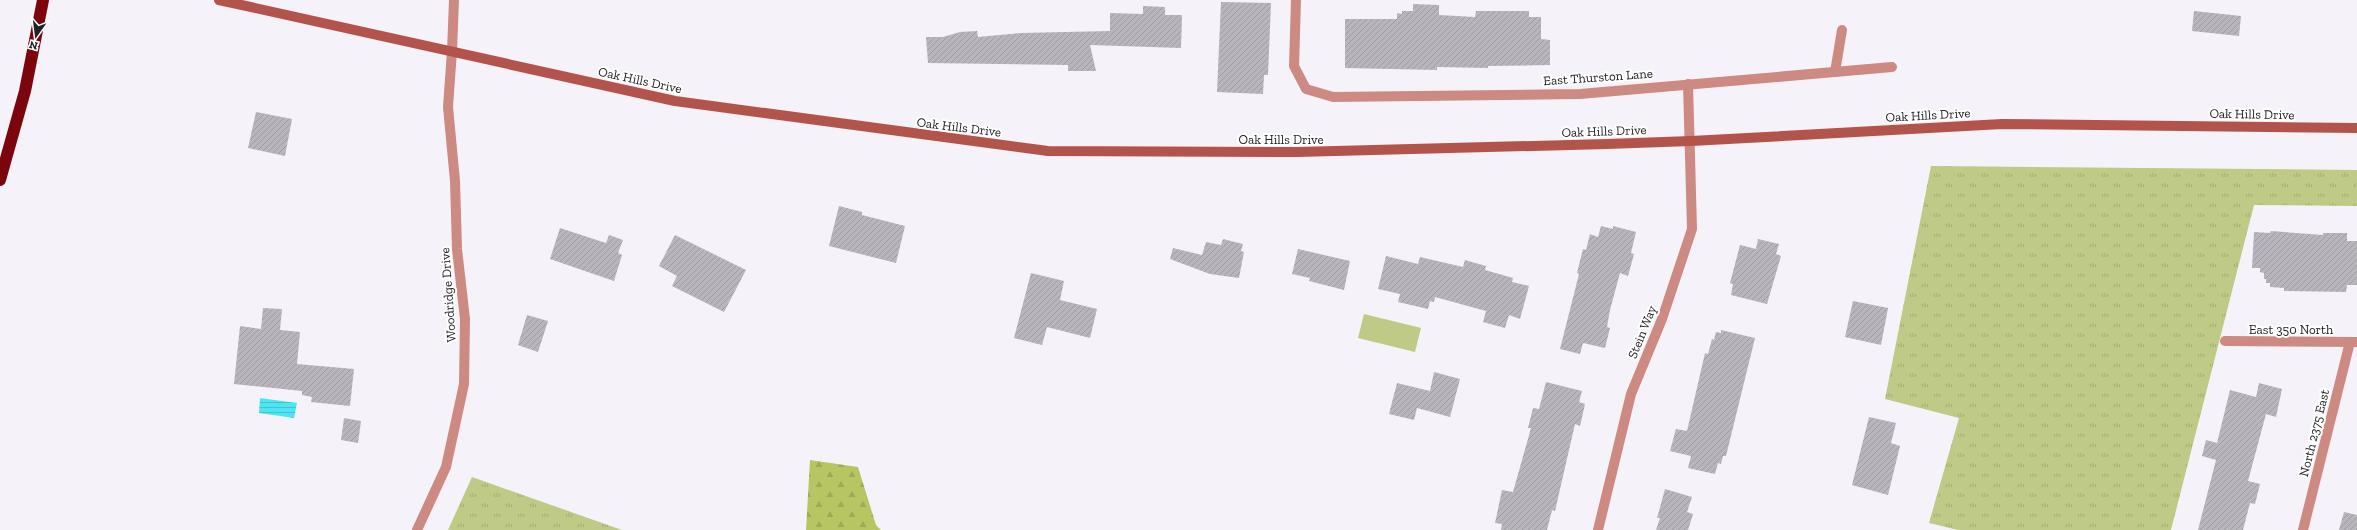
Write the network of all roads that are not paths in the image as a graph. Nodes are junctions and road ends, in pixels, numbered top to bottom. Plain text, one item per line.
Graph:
1 (44, 0) edge
2 (219, 0) edge
3 (454, 0) edge
4 (1296, 0) edge
5 (1842, 30) dead end
6 (452, 51) junction
7 (1892, 67) dead end
8 (1836, 72) junction
9 (1688, 84) junction
10 (2357, 128) edge
11 (1691, 141) junction
12 (0, 180) edge
13 (2225, 342) dead end
14 (2353, 342) edge
15 (417, 530) edge
16 (1598, 530) edge
17 (2303, 530) edge

1 - 12 highway
2 - 6 main road, Oak Hills Drive
3 - 6 street, Woodridge Drive
4 - 9 street, East Thurston Lane
5 - 8 street
6 - 11 main road, Oak Hills Drive
6 - 15 street, Woodridge Drive
7 - 8 street, East Thurston Lane
8 - 9 street, East Thurston Lane
9 - 11 street, Stein Way
10 - 11 main road, Oak Hills Drive
11 - 16 street, Stein Way
13 - 14 street, East 350 North
14 - 17 street, North 2375 East

